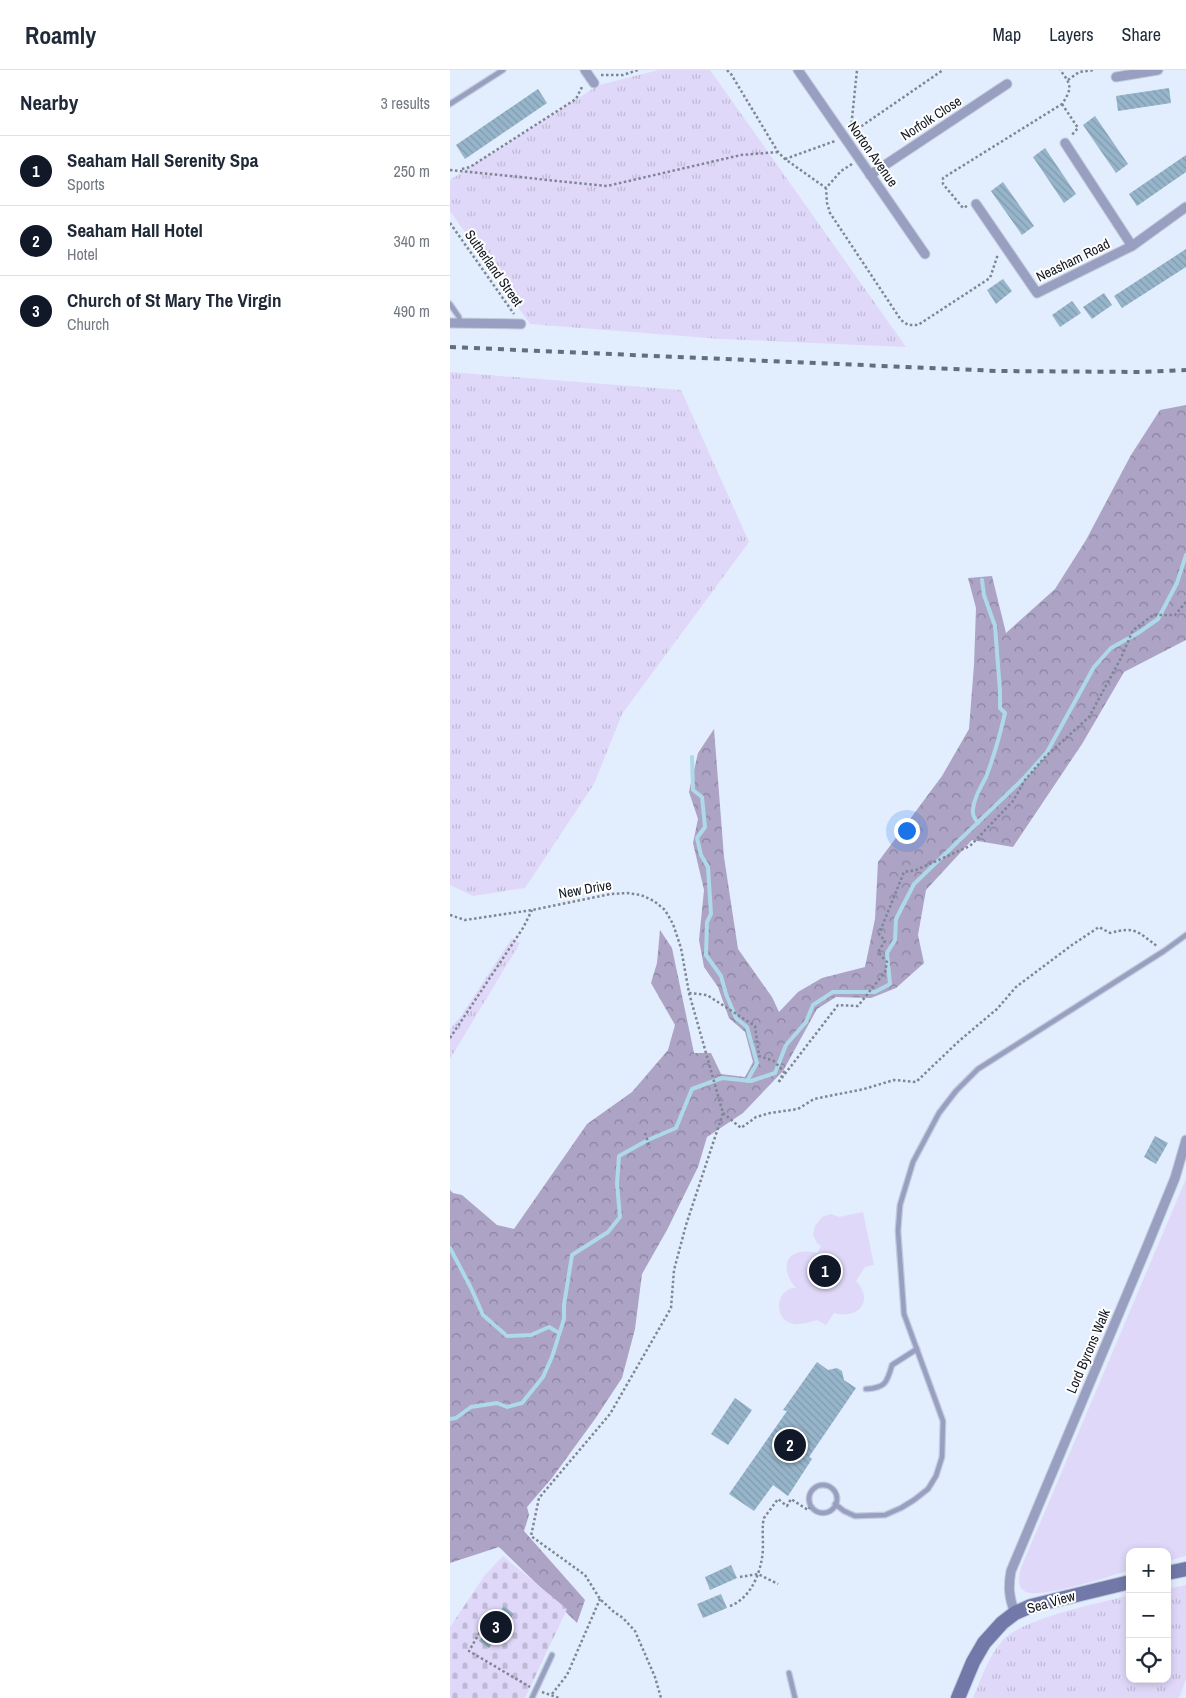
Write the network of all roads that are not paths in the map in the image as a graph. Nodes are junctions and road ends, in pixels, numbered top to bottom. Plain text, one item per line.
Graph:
1 (504, 70) edge
2 (798, 70) edge
3 (1158, 70) edge
4 (1142, 71) edge
5 (1116, 77) dead end
6 (1007, 84) dead end
7 (450, 104) edge
8 (1065, 143) road end
9 (870, 175) junction
10 (976, 204) road end
11 (1186, 207) edge
12 (1132, 246) junction
13 (925, 254) dead end
14 (450, 304) edge
15 (450, 323) edge
16 (460, 323) junction
17 (521, 324) road end
18 (1186, 934) edge
19 (1186, 1140) edge
20 (917, 1349) junction
21 (866, 1389) dead end
22 (836, 1504) junction
23 (1186, 1568) edge
24 (1171, 1572) edge
25 (1126, 1583) edge
26 (1016, 1613) junction
27 (552, 1655) dead end
28 (789, 1673) dead end
29 (532, 1698) edge
30 (795, 1698) edge
31 (958, 1698) edge

1 - 7 lane
2 - 9 street, Norton Avenue
3 - 4 street
4 - 5 street
6 - 9 street, Norfolk Close
8 - 12 street
9 - 13 street, Norton Avenue
10 - 12 street, Neasham Road
11 - 12 street, Neasham Road
14 - 16 lane
15 - 16 street
16 - 17 street
18 - 20 lane
19 - 26 street, Lord Byrons Walk
20 - 21 lane
20 - 22 lane
22 - 22 lane
23 - 24 main road
25 - 26 main road, Sea View
26 - 31 main road, Sea View
27 - 29 lane
28 - 30 lane

